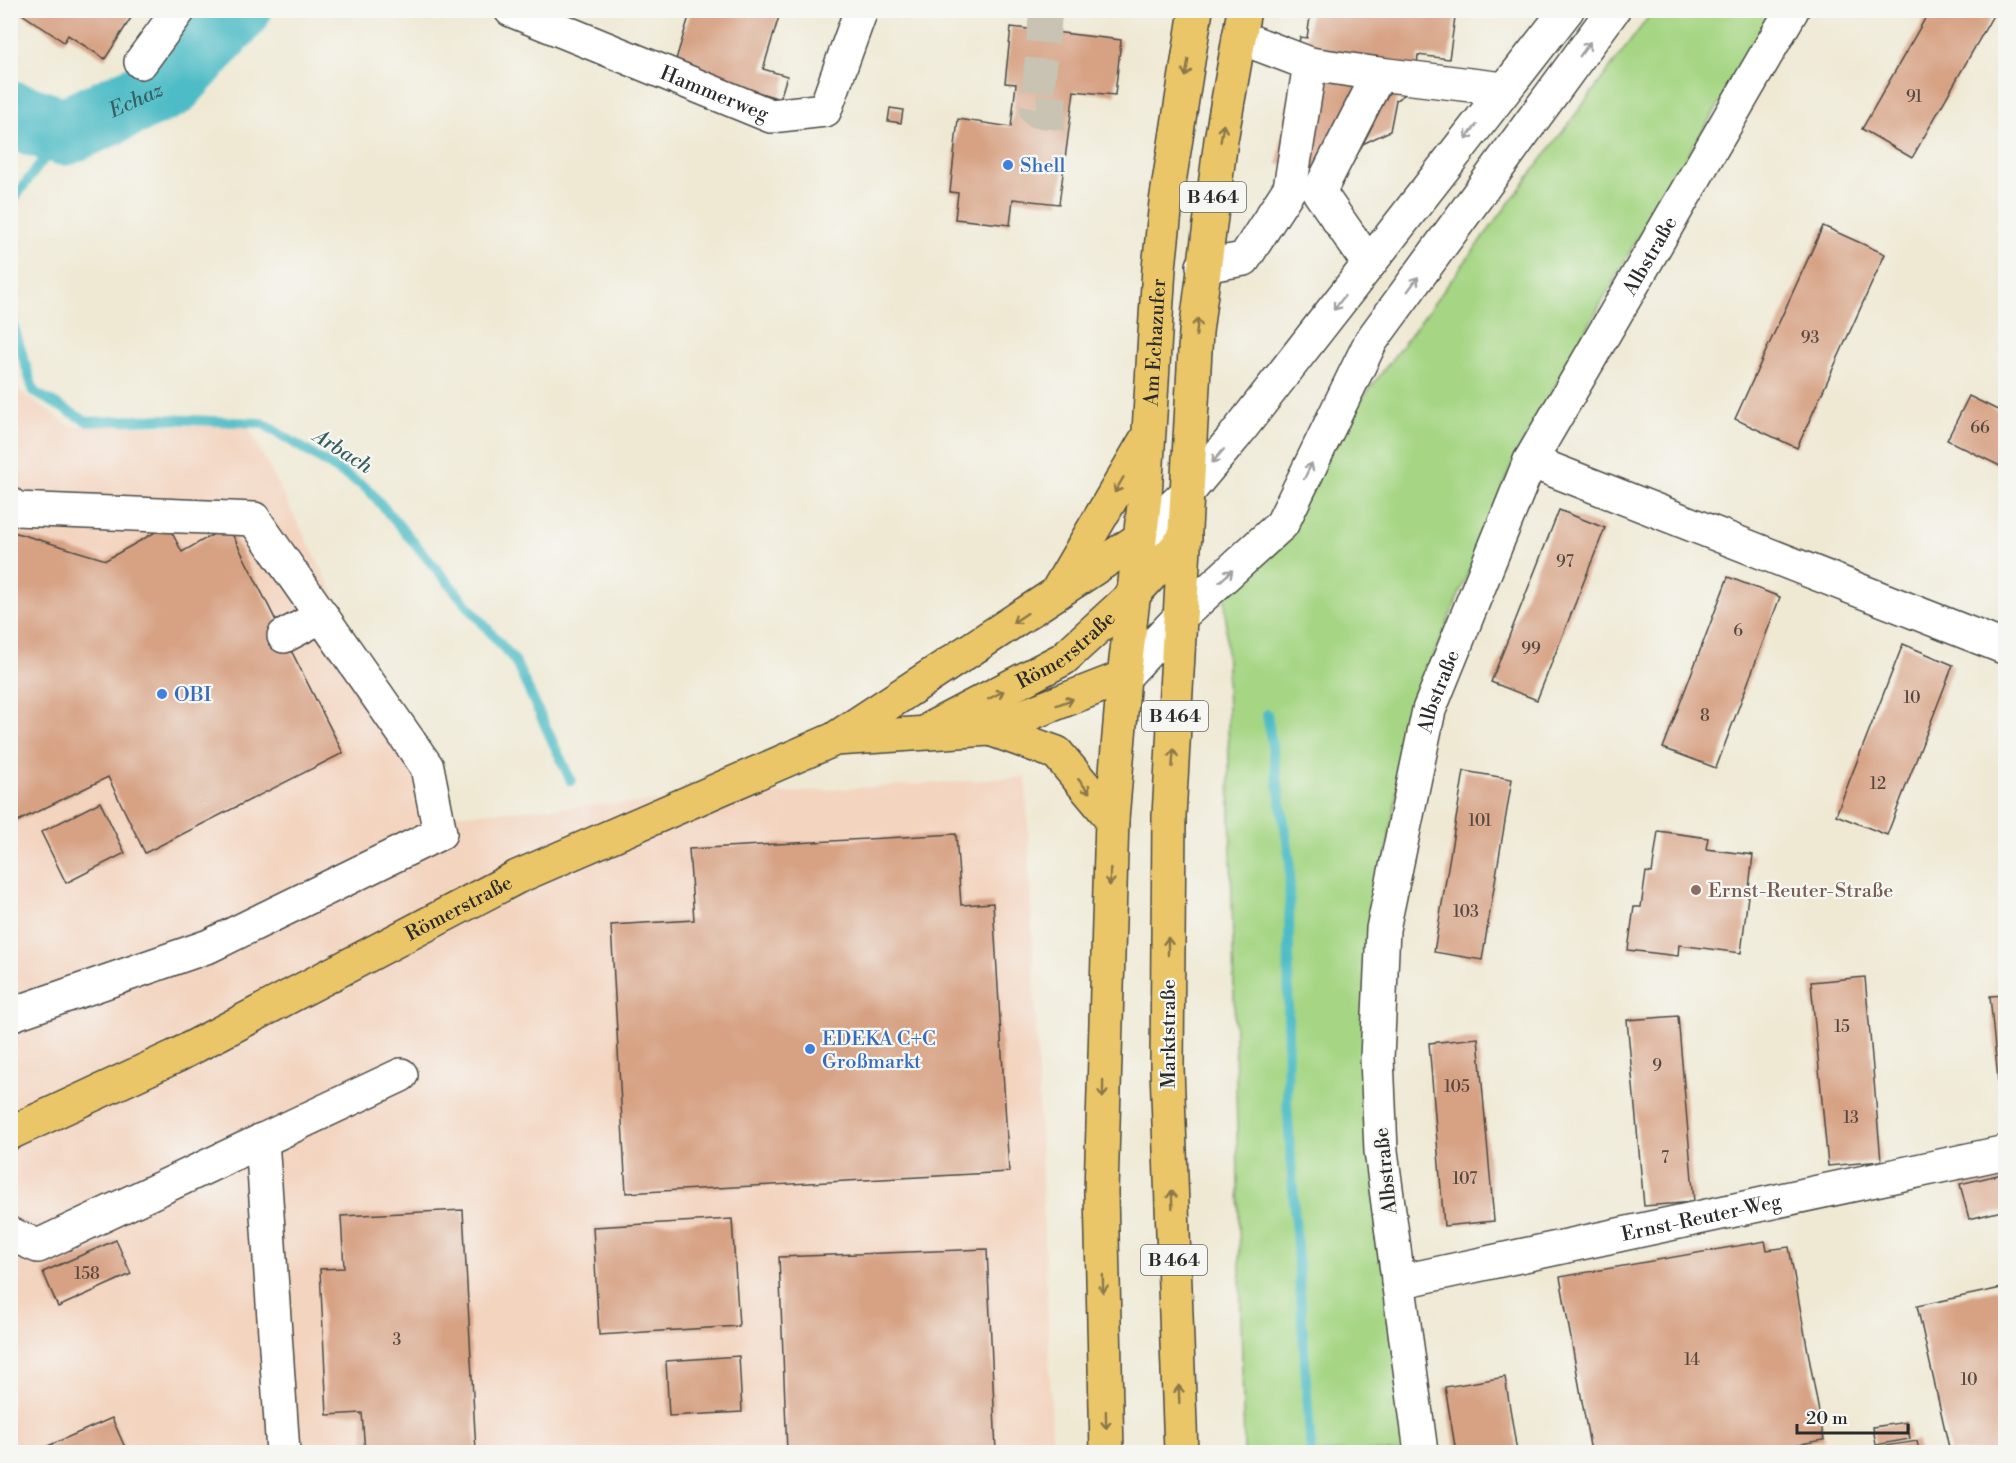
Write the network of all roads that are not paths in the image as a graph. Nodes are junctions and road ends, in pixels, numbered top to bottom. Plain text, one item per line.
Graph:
1 (179, 10) edge
2 (511, 10) edge
3 (861, 10) edge
4 (1196, 10) edge
5 (1567, 10) edge
6 (1613, 10) edge
7 (1792, 10) edge
8 (1241, 24) edge
9 (141, 62) dead end
10 (1310, 64) junction
11 (1379, 74) junction
12 (1504, 89) junction
13 (1369, 264) junction
14 (1203, 266) junction
15 (1149, 434) junction
16 (1530, 461) junction
17 (1188, 492) junction
18 (10, 504) edge
19 (1185, 538) junction
20 (1138, 539) junction
21 (1054, 595) junction
22 (1133, 595) junction
23 (1182, 615) junction
24 (322, 616) junction
25 (284, 636) dead end
26 (2006, 648) edge
27 (1124, 677) junction
28 (990, 729) junction
29 (925, 732) junction
30 (835, 739) junction
31 (1112, 819) junction
32 (10, 1015) edge
33 (401, 1075) dead end
34 (10, 1133) edge
35 (262, 1140) junction
36 (2006, 1152) edge
37 (10, 1234) edge
38 (1398, 1282) junction
39 (283, 1452) edge
40 (1107, 1452) edge
41 (1181, 1452) edge
42 (1421, 1452) edge

1 - 9 street
2 - 3 street, Hammerweg
4 -> 15 main road, Am Echazufer / B 464
5 - 12 street
23 -> 6 street
7 - 16 street, Albstraße
8 - 10 street
14 -> 8 main road, B 464
10 - 11 street
10 - 14 street
11 - 12 street
11 - 13 street
12 -> 13 street
13 -> 17 street
17 -> 14 main road, B 464
15 - 20 main road, Am Echazufer / B 464
15 -> 21 main road
16 - 26 street
16 - 38 street, Albstraße
17 - 19 main road, B 464
17 - 20 street
18 - 24 street
19 - 22 main road, Römerstraße
19 - 23 main road, B 464
20 - 21 main road
20 - 22 main road, Am Echazufer / B 464
21 -> 30 main road
22 - 27 main road, Am Echazufer / B 464
29 -> 22 main road, Römerstraße
23 - 27 street
41 -> 23 main road, Marktstraße / B 464
24 - 25 street
24 - 32 street
28 -> 27 main road, Römerstraße
27 - 31 main road, B 464
28 - 29 main road, Römerstraße
28 -> 31 main road
29 - 30 main road, Römerstraße
30 - 34 main road, Römerstraße
31 -> 40 main road, B 464
33 - 35 street
35 - 37 street
35 - 39 street
36 - 38 street, Ernst-Reuter-Weg
38 - 42 street, Albstraße

